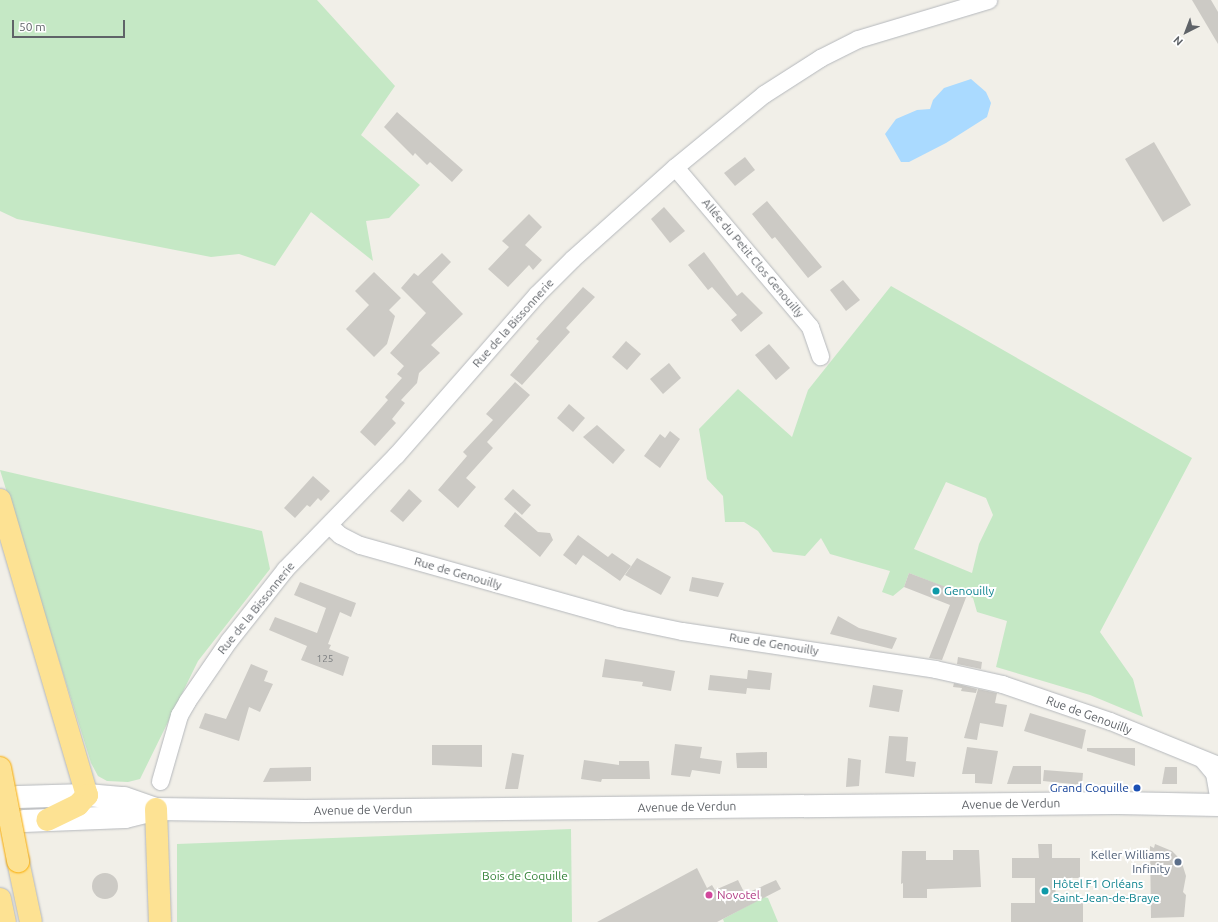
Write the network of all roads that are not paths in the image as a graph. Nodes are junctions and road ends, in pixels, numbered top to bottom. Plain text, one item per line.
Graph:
1 (988, 0) edge
2 (675, 167) junction
3 (820, 356) dead end
4 (0, 500) edge
5 (330, 526) junction
6 (1211, 762) edge
7 (0, 768) edge
8 (160, 781) dead end
9 (86, 795) junction
10 (1218, 796) edge
11 (18, 797) dead end
12 (1218, 805) edge
13 (156, 809) junction
14 (48, 820) junction
15 (24, 821) dead end
16 (0, 898) edge
17 (5, 922) edge
18 (31, 922) edge
19 (160, 922) edge

1 - 2 street, Rue de la Bissonnerie
2 - 3 street, Allée du Petit Clos Genouilly
2 - 5 street, Rue de la Bissonnerie
4 - 9 highway
5 - 6 street, Rue de Genouilly
5 - 8 street, Rue de la Bissonnerie
6 - 10 street
7 - 18 highway, bridge
9 - 11 main road, Avenue de Verdun
9 - 13 main road, Avenue de Verdun
9 - 14 highway
12 - 13 main road, Avenue de Verdun
13 - 14 main road, Avenue de Verdun
13 - 19 highway
14 - 15 main road, Avenue de Verdun
16 - 17 highway

